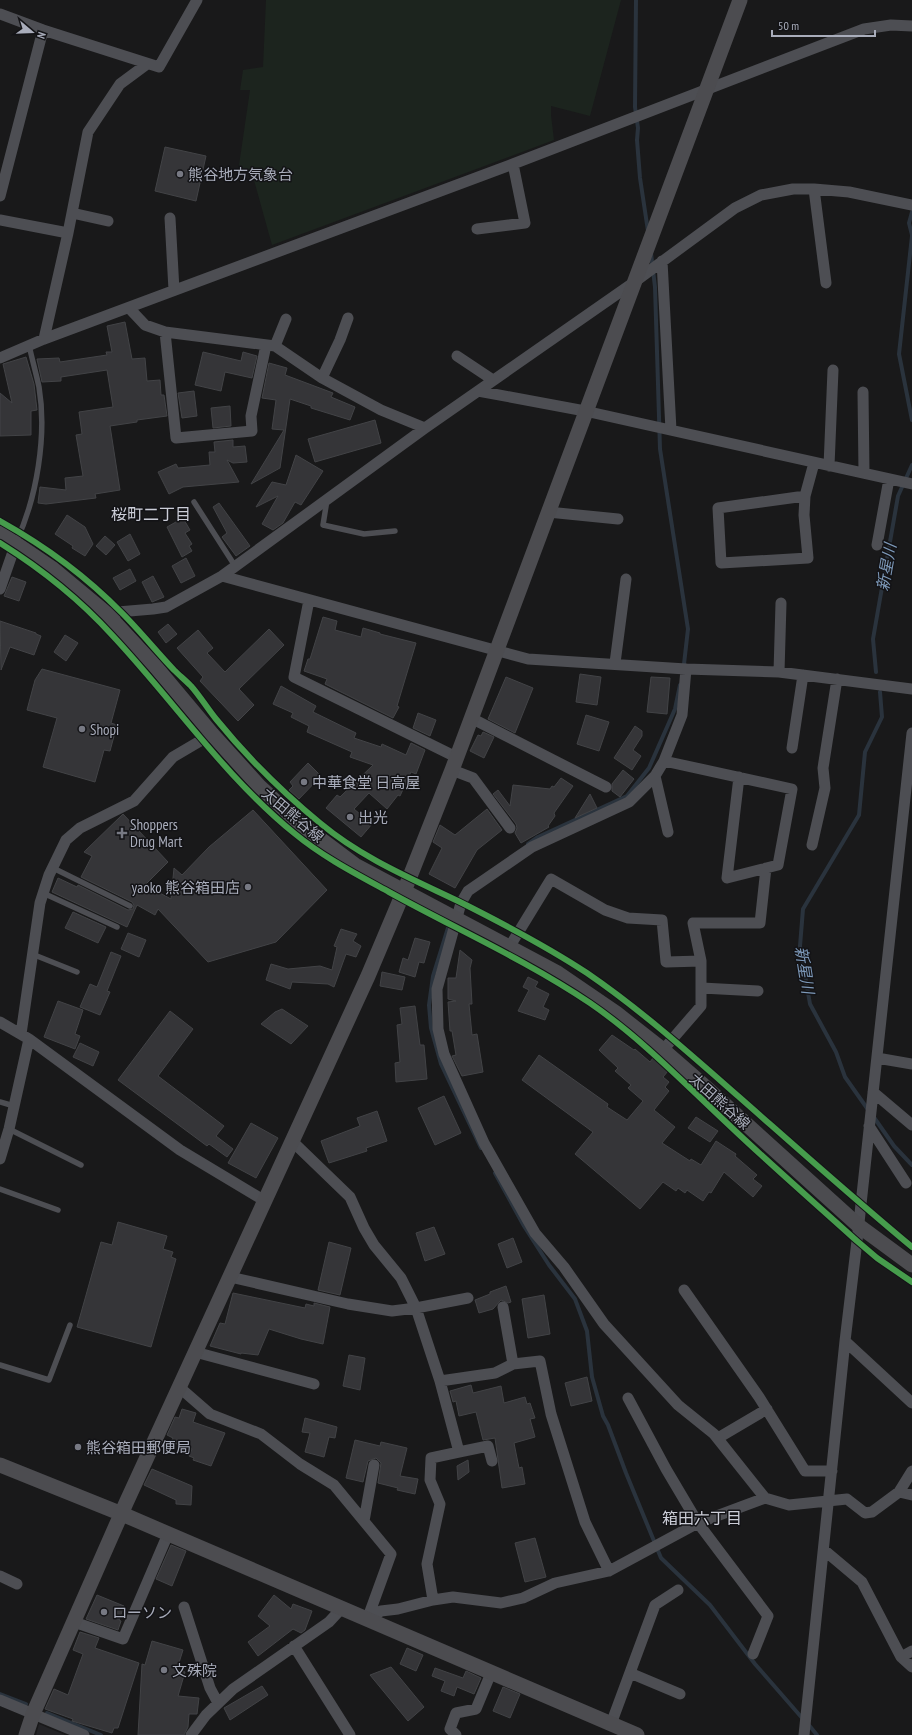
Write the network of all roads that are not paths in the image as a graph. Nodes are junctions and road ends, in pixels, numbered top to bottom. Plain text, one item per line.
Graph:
1 (198, 0) edge
2 (740, 0) edge
3 (0, 14) edge
4 (912, 26) edge
5 (43, 30) junction
6 (147, 64) junction
7 (706, 90) junction
8 (513, 164) junction
9 (814, 189) junction
10 (0, 196) edge
11 (908, 205) edge
12 (72, 213) junction
13 (170, 218) dead end
14 (0, 220) edge
15 (108, 221) dead end
16 (477, 229) dead end
17 (68, 232) junction
18 (661, 262) junction
19 (639, 278) junction
20 (826, 283) dead end
21 (174, 290) junction
22 (129, 308) junction
23 (348, 318) dead end
24 (286, 319) dead end
25 (165, 332) junction
26 (44, 339) junction
27 (29, 346) junction
28 (270, 346) junction
29 (457, 356) dead end
30 (1, 360) edge
31 (833, 370) dead end
32 (322, 378) junction
33 (492, 380) junction
34 (478, 391) junction
35 (863, 392) dead end
36 (586, 411) junction
37 (425, 428) junction
38 (670, 430) junction
39 (814, 463) junction
40 (829, 466) junction
41 (864, 473) junction
42 (892, 479) junction
43 (912, 484) edge
44 (805, 496) junction
45 (327, 500) junction
46 (194, 502) dead end
47 (548, 512) junction
48 (618, 519) dead end
49 (395, 531) dead end
50 (0, 533) edge
51 (16, 543) junction
52 (877, 545) dead end
53 (236, 566) junction
54 (222, 576) junction
55 (626, 580) dead end
56 (0, 589) edge
57 (309, 600) junction
58 (781, 603) dead end
59 (106, 613) junction
60 (496, 650) junction
61 (615, 664) junction
62 (686, 669) junction
63 (779, 672) junction
64 (803, 675) junction
65 (837, 679) junction
66 (912, 689) edge
67 (471, 718) junction
68 (912, 733) edge
69 (212, 734) junction
70 (792, 748) dead end
71 (664, 761) junction
72 (454, 763) junction
73 (655, 776) junction
74 (739, 777) junction
75 (606, 788) dead end
76 (510, 828) dead end
77 (668, 832) dead end
78 (812, 845) dead end
79 (53, 868) junction
80 (766, 868) junction
81 (404, 890) junction
82 (43, 894) junction
83 (130, 906) dead end
84 (452, 915) junction
85 (117, 927) dead end
86 (510, 946) junction
87 (32, 954) junction
88 (701, 961) junction
89 (77, 972) dead end
90 (702, 988) junction
91 (758, 991) dead end
92 (0, 1022) edge
93 (25, 1037) junction
94 (663, 1050) junction
95 (877, 1058) junction
96 (912, 1064) edge
97 (872, 1097) junction
98 (0, 1102) edge
99 (14, 1106) junction
100 (869, 1125) junction
101 (912, 1125) edge
102 (9, 1129) junction
103 (292, 1140) junction
104 (0, 1159) edge
105 (81, 1164) dead end
106 (906, 1183) dead end
107 (0, 1189) edge
108 (265, 1201) junction
109 (58, 1210) dead end
110 (859, 1226) junction
111 (912, 1266) edge
112 (230, 1277) junction
113 (684, 1290) dead end
114 (468, 1298) dead end
115 (416, 1308) junction
116 (503, 1308) dead end
117 (70, 1325) dead end
118 (844, 1341) junction
119 (195, 1352) junction
120 (514, 1364) junction
121 (0, 1365) edge
122 (440, 1381) junction
123 (314, 1384) dead end
124 (179, 1387) junction
125 (628, 1398) dead end
126 (912, 1403) edge
127 (767, 1409) junction
128 (718, 1438) junction
129 (459, 1452) junction
130 (492, 1461) dead end
131 (0, 1465) edge
132 (374, 1465) dead end
133 (832, 1471) junction
134 (912, 1471) edge
135 (899, 1492) junction
136 (912, 1495) edge
137 (766, 1498) junction
138 (828, 1501) junction
139 (122, 1514) junction
140 (364, 1521) junction
141 (698, 1523) junction
142 (168, 1534) junction
143 (824, 1550) junction
144 (609, 1571) junction
145 (0, 1576) edge
146 (17, 1584) dead end
147 (678, 1590) dead end
148 (433, 1600) junction
149 (184, 1607) dead end
150 (341, 1609) junction
151 (367, 1620) junction
152 (74, 1622) junction
153 (294, 1646) junction
154 (912, 1651) edge
155 (753, 1654) dead end
156 (901, 1657) junction
157 (912, 1667) edge
158 (491, 1673) junction
159 (630, 1673) junction
160 (680, 1694) dead end
161 (0, 1700) edge
162 (218, 1703) junction
163 (33, 1714) junction
164 (611, 1724) junction
165 (634, 1734) edge
166 (805, 1734) edge
167 (26, 1735) edge
168 (84, 1735) edge
169 (191, 1735) edge
170 (350, 1735) edge
171 (456, 1735) edge

1 - 6 street
2 - 7 street
3 - 5 street
4 - 7 street
5 - 6 street
5 - 10 street
6 - 12 street
7 - 8 street
7 - 19 street
8 - 16 street
8 - 21 street
9 - 11 street
9 - 18 street
9 - 20 street
12 - 15 street
12 - 17 street
13 - 21 street
14 - 17 street
17 - 26 street
18 - 19 street
18 - 38 street
19 - 33 street
19 - 36 street
21 - 22 street
22 - 25 street
22 - 26 street
23 - 32 street
24 - 28 street
25 - 28 street
25 - 28 street
26 - 27 street
27 - 30 street
27 - 51 lane
28 - 32 street
29 - 33 street
31 - 40 street
32 - 37 street
33 - 34 street
34 - 36 street
34 - 37 street
35 - 41 street
36 - 38 street
36 - 47 street
37 - 45 street
38 - 39 street
39 - 40 street
39 - 44 street
40 - 41 street
41 - 42 street
42 - 43 street
42 - 52 street
44 - 44 street
45 - 49 lane
45 - 53 street
46 - 53 lane
47 - 48 street
47 - 60 street
50 - 51 street, 太田熊谷線
51 - 56 street
51 - 59 street, 太田熊谷線
53 - 54 street
54 - 57 street
54 - 59 street
55 - 61 street
57 - 60 street
57 - 72 street
58 - 63 street
59 - 69 street, 太田熊谷線
60 - 61 street
60 - 67 street
61 - 62 street
62 - 63 street
62 - 71 street
63 - 64 street
64 - 65 street
64 - 70 street
65 - 66 street
65 - 78 street
67 - 72 street
67 - 75 street
68 - 95 street
69 - 79 street
69 - 81 street, 太田熊谷線
71 - 73 street
71 - 74 street
72 - 76 street
72 - 81 street
73 - 77 street
73 - 84 street
74 - 80 street
74 - 80 street
79 - 82 street
79 - 83 lane
80 - 88 street
81 - 84 street, 太田熊谷線
81 - 103 street
82 - 85 lane
82 - 87 street
84 - 86 street, 太田熊谷線
84 - 128 street
86 - 88 street
86 - 94 street, 太田熊谷線
87 - 89 lane
87 - 93 street
88 - 90 street
90 - 91 street
90 - 94 street
92 - 93 street
93 - 99 street
93 - 108 street
94 - 110 street, 太田熊谷線
95 - 96 street
95 - 97 street
97 - 100 street
97 - 101 street
98 - 99 lane
99 - 102 street
100 - 106 street
100 - 110 street
102 - 104 street
102 - 105 lane
103 - 108 street
103 - 115 street
107 - 109 lane
108 - 112 street
110 - 111 street, 太田熊谷線
110 - 118 street
112 - 115 street
112 - 119 street
113 - 127 street
114 - 115 street
115 - 122 street
116 - 120 street
117 - 121 lane
118 - 126 street
118 - 133 street
119 - 123 street
119 - 124 street
120 - 122 street
120 - 144 street
122 - 129 street
124 - 139 street
124 - 140 street
125 - 141 street
127 - 128 street
127 - 133 street
128 - 137 street
129 - 130 street
129 - 148 street
131 - 139 street
132 - 140 street
133 - 138 street
134 - 135 street
135 - 136 street
135 - 138 street
137 - 138 street
137 - 141 street
138 - 143 street
139 - 142 street
139 - 152 street
140 - 151 street
141 - 144 street
141 - 155 street
142 - 150 street
142 - 152 street
143 - 156 street
143 - 166 street
144 - 148 street
145 - 146 street
147 - 159 street
148 - 151 street
149 - 162 street
150 - 151 street
150 - 153 street
151 - 158 street
152 - 163 street
153 - 162 street
153 - 170 street
154 - 156 street
156 - 157 street
158 - 164 street
158 - 171 street
159 - 160 street
159 - 164 street
161 - 163 street
162 - 169 street
163 - 167 street
163 - 168 street
164 - 165 street

